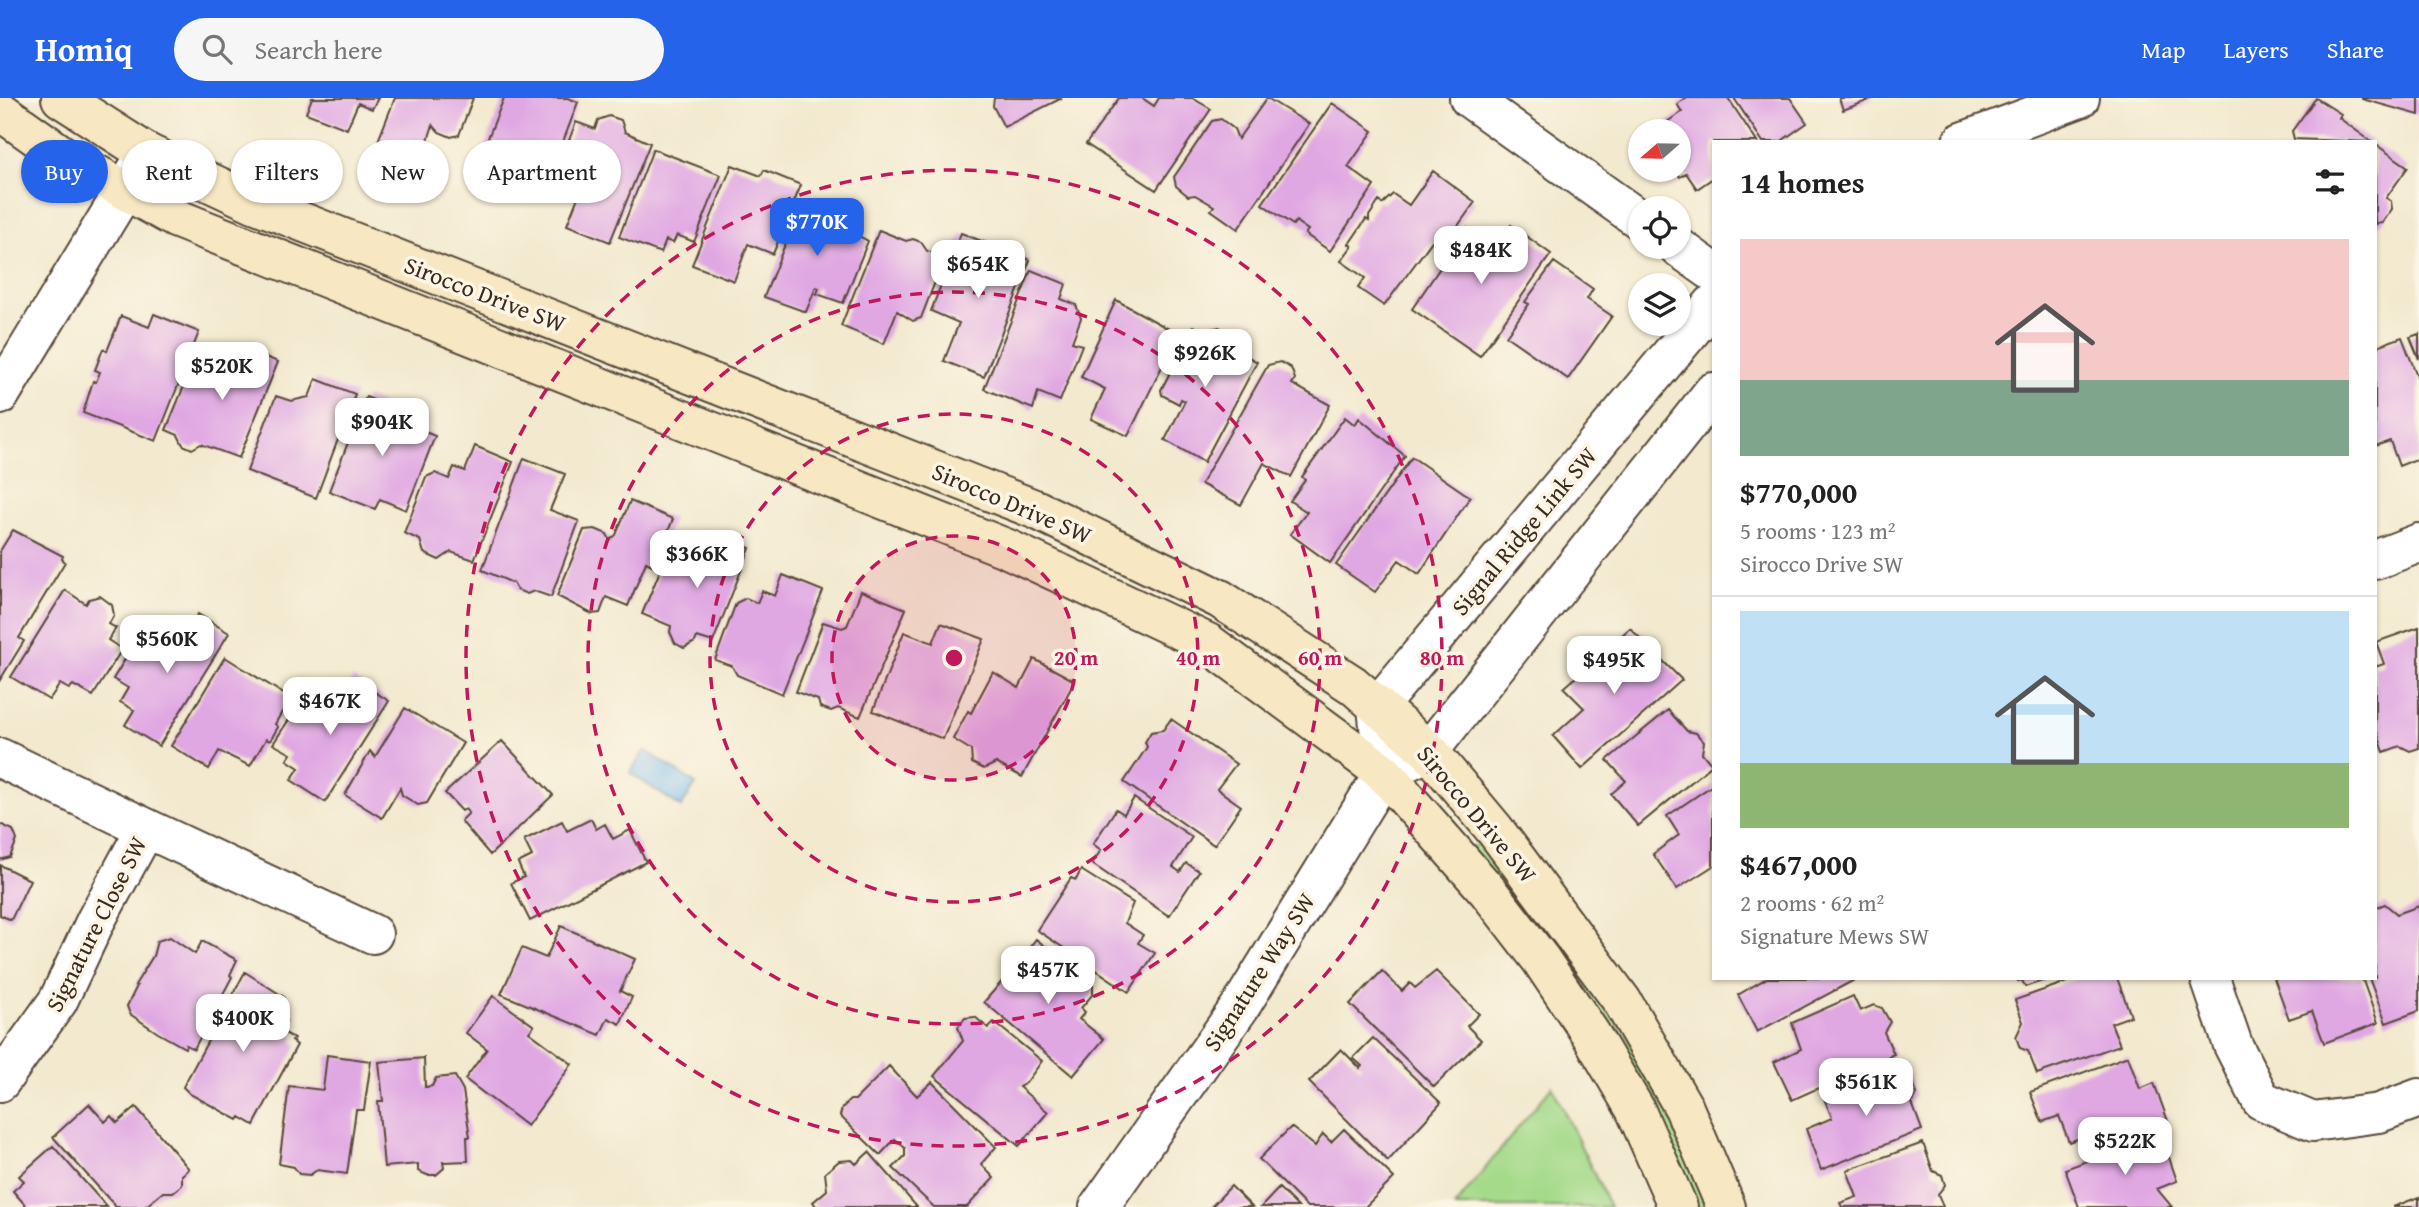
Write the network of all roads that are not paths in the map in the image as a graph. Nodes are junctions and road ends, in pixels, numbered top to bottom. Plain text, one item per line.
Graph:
1 (61, 98) edge
2 (1469, 98) edge
3 (2080, 98) edge
4 (0, 111) edge
5 (127, 140) edge
6 (1967, 140) edge
7 (217, 186) edge
8 (122, 191) edge
9 (122, 194) edge
10 (146, 203) edge
11 (1628, 211) edge
12 (1691, 256) edge
13 (1712, 271) edge
14 (1712, 305) edge
15 (1712, 393) edge
16 (0, 395) edge
17 (2419, 544) edge
18 (2377, 558) edge
19 (1377, 707) junction
20 (1429, 751) junction
21 (0, 758) edge
22 (1384, 773) junction
23 (146, 828) junction
24 (373, 934) dead end
25 (2211, 980) edge
26 (0, 1082) edge
27 (2419, 1098) edge
28 (1099, 1207) edge
29 (1678, 1207) edge
30 (1726, 1207) edge

1 - 5 street, Sirocco Drive SW
2 - 11 street
3 - 6 street
4 - 8 street, Sirocco Drive SW
7 - 19 street, Sirocco Drive SW
9 - 16 street
10 - 22 street, Sirocco Drive SW
12 - 13 street
14 - 19 street, Signal Ridge Link SW
15 - 20 street
17 - 18 street
19 - 20 street, Sirocco Drive SW
19 - 22 street
20 - 22 street
20 - 30 street, Sirocco Drive SW
21 - 23 street, Signature Close SW
22 - 28 street, Signature Way SW
22 - 29 street, Sirocco Drive SW
23 - 24 street
23 - 26 street, Signature Close SW
25 - 27 street

